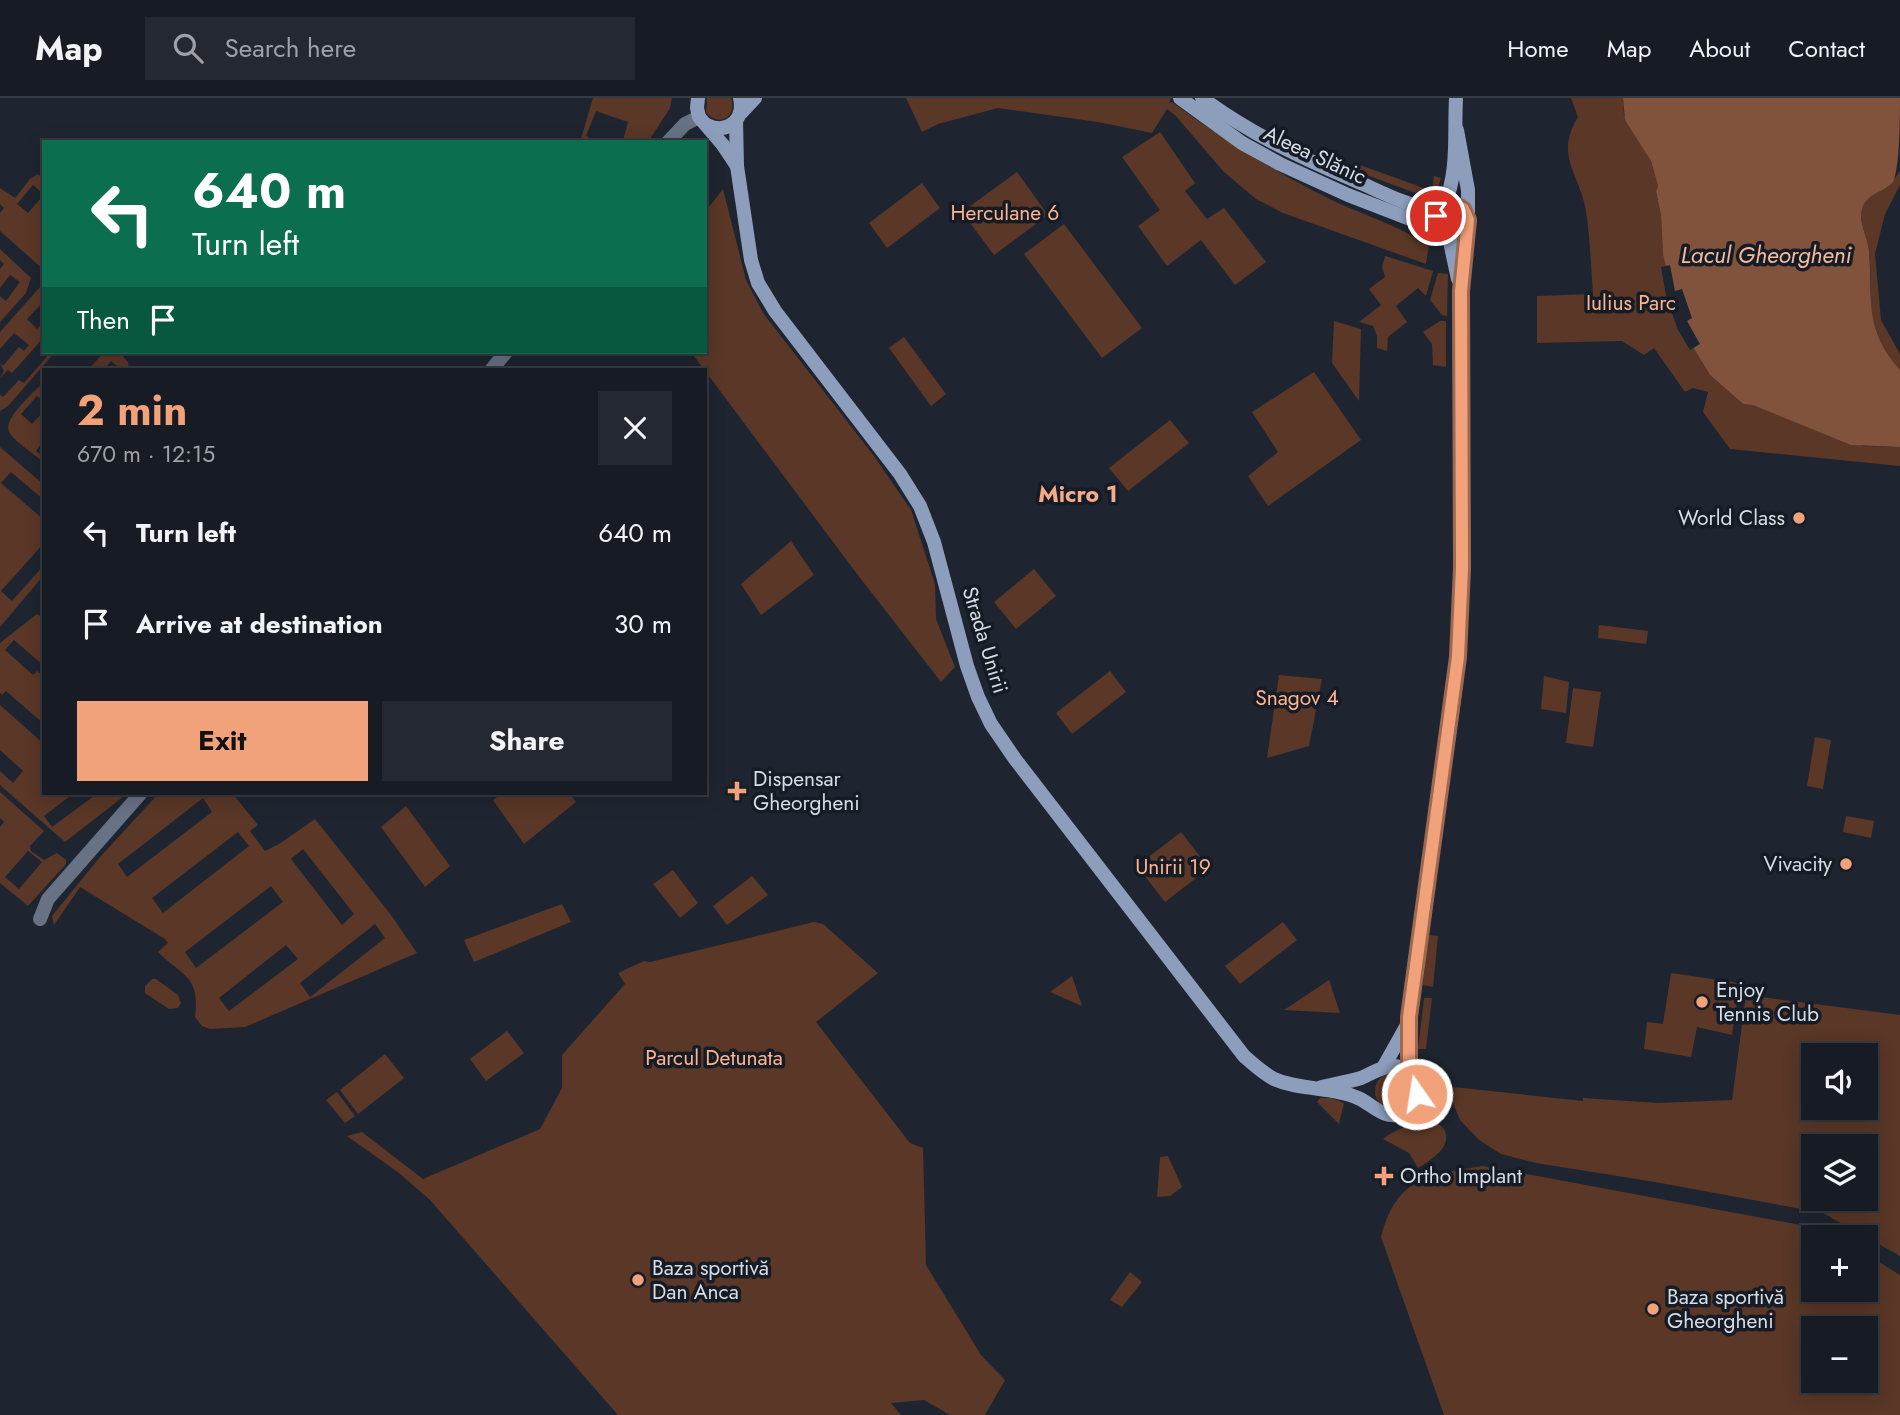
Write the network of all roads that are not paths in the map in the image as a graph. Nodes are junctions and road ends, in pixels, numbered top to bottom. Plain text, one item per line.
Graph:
1 (755, 98) edge
2 (1180, 98) edge
3 (1202, 98) edge
4 (1455, 98) edge
5 (700, 109) edge
6 (739, 111) edge
7 (1457, 130) junction
8 (670, 140) edge
9 (737, 166) junction
10 (1442, 209) junction
11 (1467, 220) junction
12 (1444, 235) junction
13 (1461, 291) junction
14 (504, 354) edge
15 (493, 368) edge
16 (139, 795) edge
17 (40, 919) dead end
18 (1409, 1019) junction
19 (1381, 1070) junction
20 (1409, 1073) junction
21 (1320, 1088) junction
22 (1372, 1105) junction

1 - 6 main road
2 - 12 main road, Aleea Slănic
3 - 10 main road, Aleea Slănic
4 - 7 main road
5 - 6 main road
5 - 8 street
5 - 9 main road, Strada Unirii
6 - 9 main road, Strada Unirii
7 - 10 main road
7 - 11 main road
9 - 21 main road, Strada Unirii
10 - 11 main road
10 - 12 main road
11 - 12 main road
11 - 13 main road
12 - 13 main road
13 - 18 main road
14 - 15 street
16 - 17 street
18 - 19 main road
18 - 20 main road
19 - 20 main road, Strada Unirii
19 - 21 main road, Strada Unirii
19 - 22 main road
20 - 22 main road, Strada Unirii
21 - 22 main road, Strada Unirii

